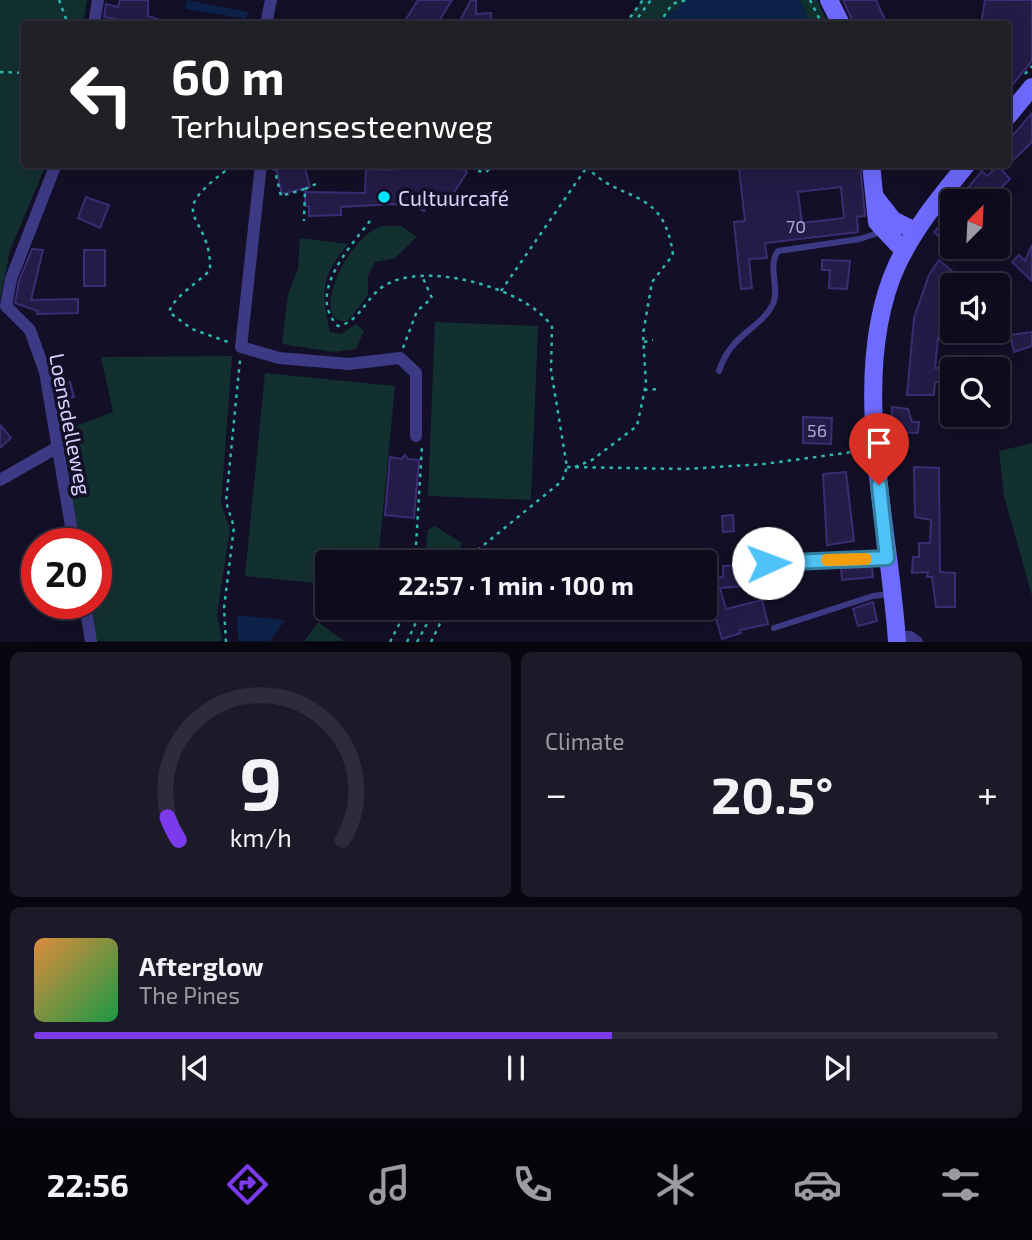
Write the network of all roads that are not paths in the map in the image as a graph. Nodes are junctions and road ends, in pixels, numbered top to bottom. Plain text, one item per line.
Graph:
1 (98, 0) edge
2 (829, 0) edge
3 (94, 21) edge
4 (840, 21) edge
5 (1032, 87) edge
6 (1011, 112) edge
7 (54, 168) edge
8 (261, 168) edge
9 (871, 168) edge
10 (964, 168) edge
11 (875, 197) junction
12 (915, 230) junction
13 (883, 231) junction
14 (904, 251) junction
15 (719, 371) dead end
16 (416, 436) road end
17 (58, 447) junction
18 (0, 480) edge
19 (71, 528) edge
20 (887, 558) junction
21 (752, 569) dead end
22 (892, 594) junction
23 (87, 619) edge
24 (774, 628) dead end
25 (897, 639) edge
26 (91, 642) edge
27 (917, 642) edge

1 - 3 street
2 - 4 main road
5 - 6 main road
7 - 17 street, Loensdelleweg
8 - 16 street
9 - 11 main road
10 - 12 main road
11 - 12 main road
11 - 13 main road
12 - 14 main road
13 - 14 main road
13 - 15 lane
14 - 20 main road
17 - 18 street
17 - 19 street, Loensdelleweg
20 - 21 lane
20 - 22 main road
22 - 24 lane
22 - 25 main road
23 - 26 street
25 - 27 street

